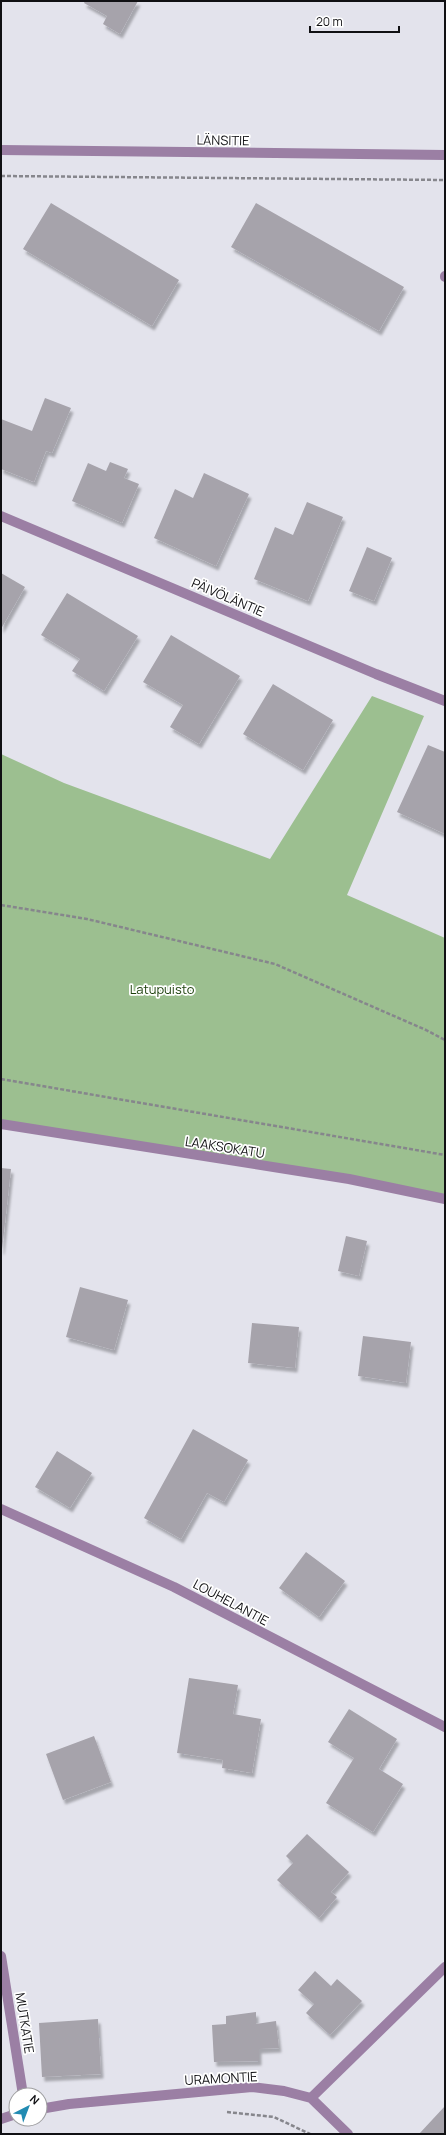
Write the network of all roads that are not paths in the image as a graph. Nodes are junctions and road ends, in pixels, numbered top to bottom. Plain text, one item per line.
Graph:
1 (1, 150) edge
2 (445, 155) edge
3 (1, 516) edge
4 (445, 701) edge
5 (1, 1124) edge
6 (445, 1199) edge
7 (1, 1509) edge
8 (445, 1727) edge
9 (1, 1956) edge
10 (445, 1967) edge
11 (22, 2087) edge
12 (311, 2098) junction
13 (48, 2108) edge
14 (348, 2134) edge

1 - 2 street, LÄNSITIE
3 - 4 street, PÄIVÖLÄNTIE
5 - 6 street, LAAKSOKATU
7 - 8 street, LOUHELANTIE
9 - 11 street, MUTKATIE
10 - 12 street
12 - 13 street, URAMONTIE
12 - 14 street

